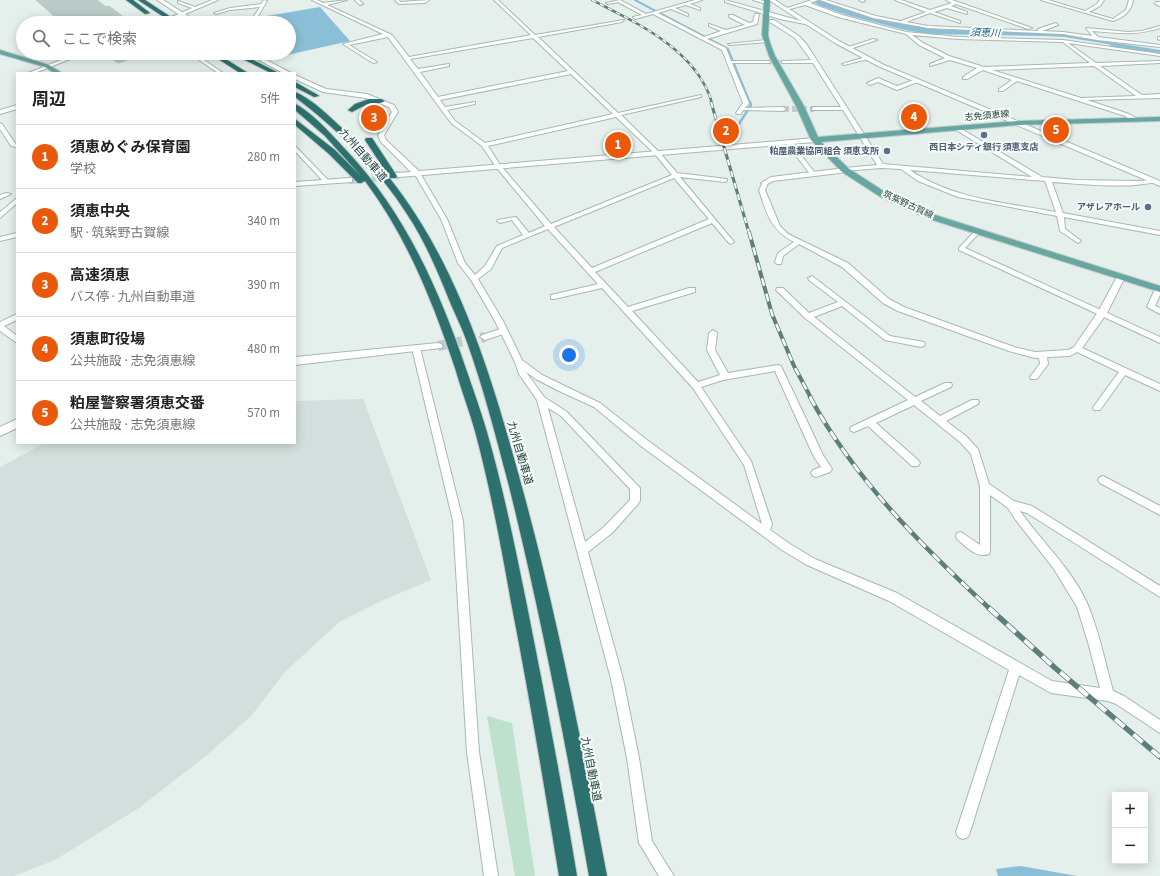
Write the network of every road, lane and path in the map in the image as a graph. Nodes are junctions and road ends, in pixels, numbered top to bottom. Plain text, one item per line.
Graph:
1 (128, 0) edge
2 (141, 0) edge
3 (160, 0) edge
4 (212, 0) edge
5 (265, 0) edge
6 (314, 0) edge
7 (345, 0) edge
8 (357, 0) edge
9 (398, 0) edge
10 (427, 0) edge
11 (496, 0) edge
12 (700, 0) edge
13 (755, 0) edge
14 (816, 0) edge
15 (822, 0) edge
16 (897, 0) edge
17 (948, 0) edge
18 (1043, 0) edge
19 (1065, 0) edge
20 (1102, 0) edge
21 (1131, 0) edge
22 (724, 1) edge
23 (768, 1) edge
24 (179, 2) dead end
25 (608, 3) dead end
26 (807, 3) junction
27 (956, 3) junction
28 (324, 4) junction
29 (361, 4) dead end
30 (686, 4) junction
31 (1057, 4) junction
32 (262, 5) junction
33 (946, 6) junction
34 (195, 8) junction
35 (671, 8) junction
36 (698, 9) dead end
37 (786, 9) junction
38 (216, 12) dead end
39 (930, 12) junction
40 (1085, 12) junction
41 (182, 13) junction
42 (654, 13) junction
43 (965, 13) dead end
44 (646, 15) junction
45 (686, 15) dead end
46 (757, 15) junction
47 (765, 15) junction
48 (152, 16) dead end
49 (166, 16) edge
50 (176, 16) tunnel mouth
51 (186, 16) edge
52 (256, 16) edge
53 (731, 16) dead end
54 (635, 18) dead end
55 (622, 21) dead end
56 (772, 21) dead end
57 (958, 22) dead end
58 (900, 23) junction
59 (810, 24) junction
60 (1056, 24) dead end
61 (711, 25) dead end
62 (750, 25) junction
63 (1160, 27) edge
64 (1040, 31) junction
65 (726, 32) junction
66 (906, 33) junction
67 (387, 35) junction
68 (534, 36) junction
69 (704, 38) junction
70 (1098, 38) junction
71 (875, 40) dead end
72 (766, 41) junction
73 (1063, 41) junction
74 (730, 44) dead end
75 (1160, 46) edge
76 (848, 48) junction
77 (0, 52) edge
78 (1160, 55) edge
79 (16, 57) edge
80 (408, 58) junction
81 (866, 58) junction
82 (950, 58) junction
83 (27, 60) edge
84 (64, 60) edge
85 (202, 60) edge
86 (216, 60) edge
87 (224, 60) edge
88 (241, 60) edge
89 (249, 60) edge
90 (263, 60) edge
91 (815, 61) junction
92 (375, 62) dead end
93 (730, 62) junction
94 (769, 62) tunnel mouth
95 (784, 62) tunnel mouth
96 (1160, 62) edge
97 (844, 64) dead end
98 (1096, 64) junction
99 (447, 65) dead end
100 (47, 66) junction
101 (932, 66) dead end
102 (980, 69) junction
103 (417, 71) junction
104 (32, 72) edge
105 (57, 72) edge
106 (220, 72) edge
107 (233, 72) edge
108 (243, 72) edge
109 (261, 72) edge
110 (274, 72) edge
111 (286, 72) edge
112 (572, 72) junction
113 (296, 77) edge
114 (965, 78) dead end
115 (1015, 80) junction
116 (917, 81) junction
117 (870, 83) dead end
118 (296, 85) edge
119 (1001, 90) dead end
120 (296, 95) edge
121 (316, 96) dead end
122 (367, 96) junction
123 (699, 96) dead end
124 (1160, 96) edge
125 (1141, 97) junction
126 (436, 99) junction
127 (1076, 100) junction
128 (381, 101) junction
129 (472, 103) dead end
130 (16, 107) edge
131 (296, 107) edge
132 (845, 108) junction
133 (443, 109) junction
134 (783, 109) tunnel mouth
135 (814, 109) tunnel mouth
136 (0, 112) edge
137 (616, 115) junction
138 (1160, 119) edge
139 (1136, 120) junction
140 (296, 123) edge
141 (0, 124) edge
142 (1018, 124) junction
143 (956, 128) junction
144 (863, 136) junction
145 (369, 140) dead end
146 (815, 140) junction
147 (788, 142) junction
148 (484, 145) junction
149 (14, 146) dead end
150 (296, 149) edge
151 (657, 153) junction
152 (498, 166) junction
153 (881, 166) junction
154 (902, 168) junction
155 (845, 170) junction
156 (417, 173) junction
157 (813, 174) junction
158 (399, 175) tunnel mouth
159 (676, 175) junction
160 (1041, 179) junction
161 (348, 180) tunnel mouth
162 (725, 180) dead end
163 (1048, 180) junction
164 (1152, 180) junction
165 (326, 181) junction
166 (764, 183) joint
167 (296, 184) edge
168 (1160, 184) edge
169 (16, 201) edge
170 (1060, 214) junction
171 (0, 216) edge
172 (713, 220) junction
173 (500, 221) dead end
174 (549, 226) junction
175 (977, 232) junction
176 (1160, 232) edge
177 (16, 235) edge
178 (527, 235) junction
179 (0, 239) edge
180 (1078, 241) dead end
181 (731, 242) dead end
182 (798, 242) junction
183 (429, 244) junction
184 (779, 262) dead end
185 (420, 263) junction
186 (590, 271) junction
187 (1121, 277) junction
188 (474, 278) junction
189 (812, 278) dead end
190 (604, 285) junction
191 (1160, 289) edge
192 (692, 290) dead end
193 (780, 290) dead end
194 (554, 298) dead end
195 (843, 303) junction
196 (627, 310) junction
197 (1160, 311) edge
198 (1102, 313) junction
199 (808, 316) junction
200 (16, 318) edge
201 (0, 326) edge
202 (503, 331) junction
203 (713, 333) dead end
204 (485, 338) tunnel mouth
205 (16, 339) edge
206 (1160, 340) edge
207 (921, 344) dead end
208 (438, 346) tunnel mouth
209 (416, 348) junction
210 (1077, 349) junction
211 (1043, 355) junction
212 (296, 361) edge
213 (519, 362) junction
214 (1124, 371) junction
215 (725, 376) junction
216 (1034, 377) dead end
217 (948, 384) dead end
218 (696, 386) junction
219 (1160, 388) edge
220 (541, 399) junction
221 (914, 400) junction
222 (975, 402) dead end
223 (1097, 408) dead end
224 (940, 420) junction
225 (869, 422) junction
226 (16, 424) edge
227 (854, 429) dead end
228 (0, 432) edge
229 (915, 463) dead end
230 (816, 473) dead end
231 (1103, 480) dead end
232 (986, 486) junction
233 (1011, 505) junction
234 (1160, 511) edge
235 (765, 530) junction
236 (961, 536) dead end
237 (583, 549) junction
238 (1160, 592) edge
239 (1016, 667) junction
240 (1108, 695) junction
241 (1159, 724) edge
242 (963, 832) dead end
243 (491, 876) edge
244 (568, 876) edge
245 (598, 876) edge
246 (667, 876) edge

1 - 48 highway
2 - 49 highway
3 - 41 street
4 - 34 street
5 - 32 street
6 - 28 street
7 - 28 street
8 - 29 street
9 - 10 street
11 - 68 street
12 - 30 street
13 - 23 street
14 - 26 street
15 - 58 street
16 - 39 street
17 - 27 street
18 - 31 street
19 - 31 street
20 - 40 street
21 - 40 street
22 - 46 street
22 - 47 street
23 - 37 street
23 - 47 main road, 筑紫野古賀線
24 - 34 street
25 - 44 street
26 - 37 street
26 - 66 street
27 - 33 street
27 - 64 street
28 - 67 street
30 - 35 street
30 - 36 street
31 - 40 street
32 - 38 street
32 - 52 street
33 - 39 street
33 - 43 street
34 - 41 street
35 - 42 street
35 - 45 street
37 - 59 street
39 - 57 street
39 - 58 street
41 - 50 street
41 - 51 street
42 - 44 street
42 - 69 street
44 - 54 street
46 - 47 street
46 - 62 street
47 - 59 street
47 - 72 main road, 筑紫野古賀線
53 - 62 street
55 - 68 street
56 - 91 street
58 - 64 street
59 - 76 street
60 - 64 street
61 - 65 street
62 - 65 street
63 - 70 street
64 - 70 street
65 - 69 street
66 - 73 street
66 - 82 street
67 - 80 street
67 - 92 street
68 - 80 street
68 - 112 street
69 - 93 street
70 - 75 street
71 - 76 street
72 - 74 street
72 - 146 main road, 筑紫野古賀線
73 - 78 street
73 - 98 street
76 - 81 street
77 - 79 main road
80 - 103 street
81 - 97 street
81 - 116 street
82 - 101 street
82 - 102 street
83 - 100 main road
84 - 100 street
85 - 106 street
86 - 107 highway
87 - 108 highway
88 - 109 highway
89 - 110 highway
90 - 111 street
91 - 95 street
91 - 132 street
93 - 94 street
93 - 134 street
96 - 98 street
98 - 102 street
98 - 125 street
99 - 103 street
100 - 104 street
100 - 105 main road
102 - 114 street
102 - 115 street
103 - 126 street
112 - 126 street
112 - 137 street
113 - 122 street
115 - 119 street
115 - 127 street
116 - 117 street
116 - 142 street
118 - 121 highway
120 - 183 highway, 九州自動車道
122 - 128 street
122 - 128 highway
123 - 137 street
124 - 125 street
125 - 127 street
126 - 133 street
127 - 139 street
128 - 156 street
129 - 133 street
130 - 136 street
131 - 185 highway, 九州自動車道
132 - 135 street
132 - 144 street
133 - 148 street
137 - 148 street
137 - 151 street
138 - 139 main road, 志免須恵線
139 - 142 main road, 志免須恵線
140 - 185 highway
141 - 149 street
142 - 143 main road, 志免須恵線
142 - 164 street
143 - 144 main road, 志免須恵線
143 - 160 street
144 - 146 main road, 志免須恵線
144 - 153 street
145 - 183 highway
146 - 147 street
146 - 155 main road, 筑紫野古賀線
147 - 151 street
147 - 157 street
148 - 152 street
150 - 165 street
151 - 152 street
151 - 159 street
152 - 156 street
152 - 174 street
153 - 154 street
153 - 155 street
154 - 160 street
154 - 170 street
155 - 157 street
155 - 175 main road, 筑紫野古賀線
156 - 158 street
156 - 188 street
157 - 166 street
159 - 162 street
159 - 172 street
159 - 174 street
160 - 163 street
161 - 165 street
163 - 164 street
163 - 170 street
164 - 168 street
165 - 167 street
166 - 182 street
169 - 171 street
170 - 176 street
170 - 180 street
172 - 181 street
172 - 186 street
173 - 178 street
174 - 178 street
174 - 186 street
175 - 187 main road, 筑紫野古賀線
175 - 198 street
177 - 179 street
178 - 188 street
182 - 184 street
182 - 211 street
183 - 245 highway, 九州自動車道
185 - 244 highway, 九州自動車道
186 - 190 street
187 - 191 main road, 筑紫野古賀線
187 - 198 street
188 - 202 street
189 - 195 street
190 - 194 street
190 - 196 street
191 - 197 street
192 - 196 street
193 - 199 street
195 - 199 street
195 - 207 street
196 - 218 street
198 - 206 street
198 - 210 street
199 - 221 street
200 - 201 street
201 - 205 street
202 - 204 street
202 - 213 street
203 - 215 street
208 - 209 street
209 - 212 street
209 - 243 street
210 - 211 street
210 - 214 street
211 - 216 street
213 - 220 street
213 - 235 street
214 - 219 street
214 - 223 street
215 - 218 street
215 - 230 street
217 - 221 street
218 - 235 street
220 - 237 street
220 - 237 street
221 - 224 street
221 - 225 street
222 - 224 street
224 - 232 street
225 - 227 street
225 - 229 street
226 - 228 street
231 - 234 street
232 - 233 street
232 - 236 street
233 - 238 street
233 - 240 street
235 - 239 street
237 - 246 street
239 - 240 street
239 - 242 street
240 - 241 street

